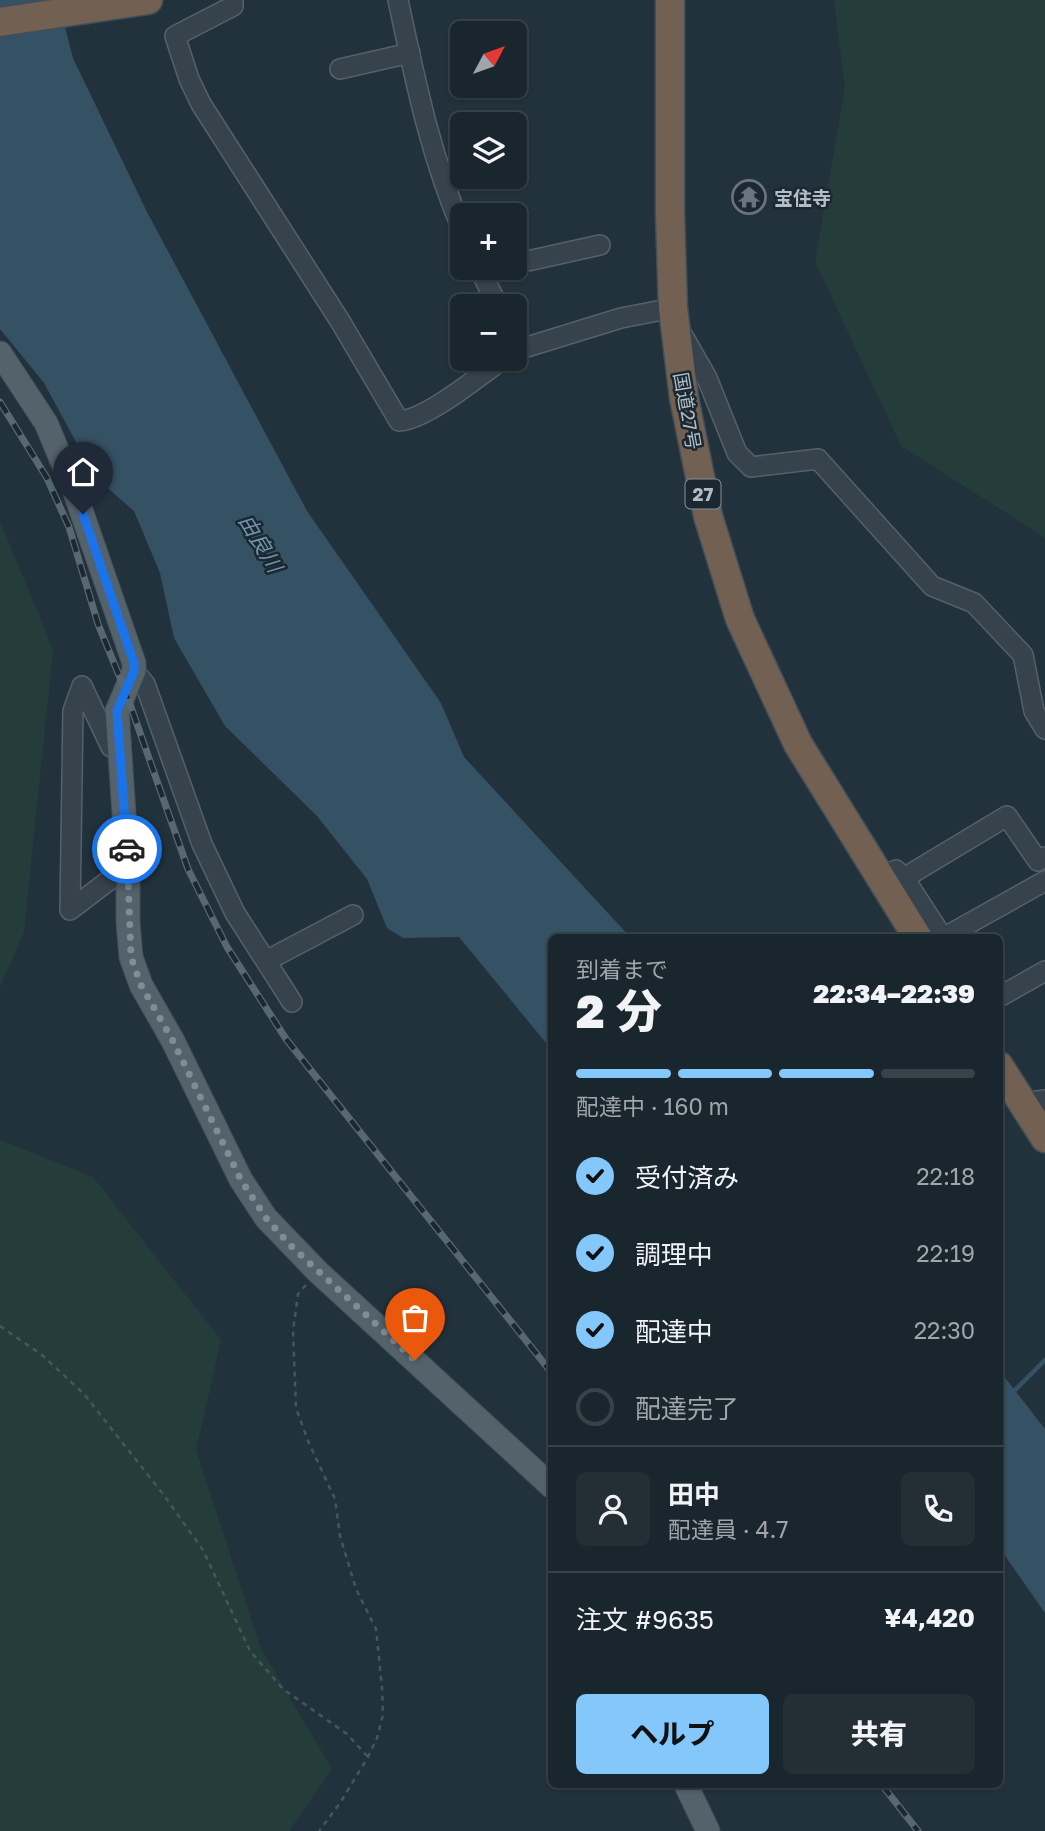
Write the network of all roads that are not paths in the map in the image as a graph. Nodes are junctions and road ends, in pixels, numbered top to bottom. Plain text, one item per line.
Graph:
1 (148, 0) edge
2 (233, 0) edge
3 (398, 0) edge
4 (670, 0) edge
5 (0, 22) edge
6 (410, 53) junction
7 (340, 69) dead end
8 (451, 203) edge
9 (600, 245) dead end
10 (527, 261) edge
11 (675, 321) junction
12 (527, 345) edge
13 (0, 353) edge
14 (484, 371) edge
15 (134, 671) junction
16 (1045, 729) edge
17 (121, 743) junction
18 (1042, 864) edge
19 (128, 872) junction
20 (893, 878) junction
21 (1045, 881) edge
22 (353, 915) dead end
23 (916, 934) edge
24 (940, 934) edge
25 (950, 934) edge
26 (266, 961) junction
27 (1045, 971) edge
28 (1003, 995) edge
29 (292, 1002) dead end
30 (1003, 1070) edge
31 (1034, 1102) edge
32 (1045, 1138) edge
33 (548, 1483) edge
34 (687, 1788) edge
35 (708, 1831) edge

1 - 5 highway
2 - 14 street
3 - 6 street
4 - 11 highway, 国道27号 / 27
6 - 7 street
6 - 8 street
9 - 10 street
11 - 12 street
11 - 16 street
11 - 20 highway, 国道27号 / 27
13 - 15 main road
15 - 17 main road
15 - 26 street
17 - 19 main road
17 - 19 street
18 - 20 street
19 - 33 main road
20 - 23 highway, 国道27号 / 27
20 - 24 street
21 - 25 street
22 - 26 street
26 - 29 street
27 - 28 street
30 - 31 highway
31 - 32 highway
34 - 35 main road

